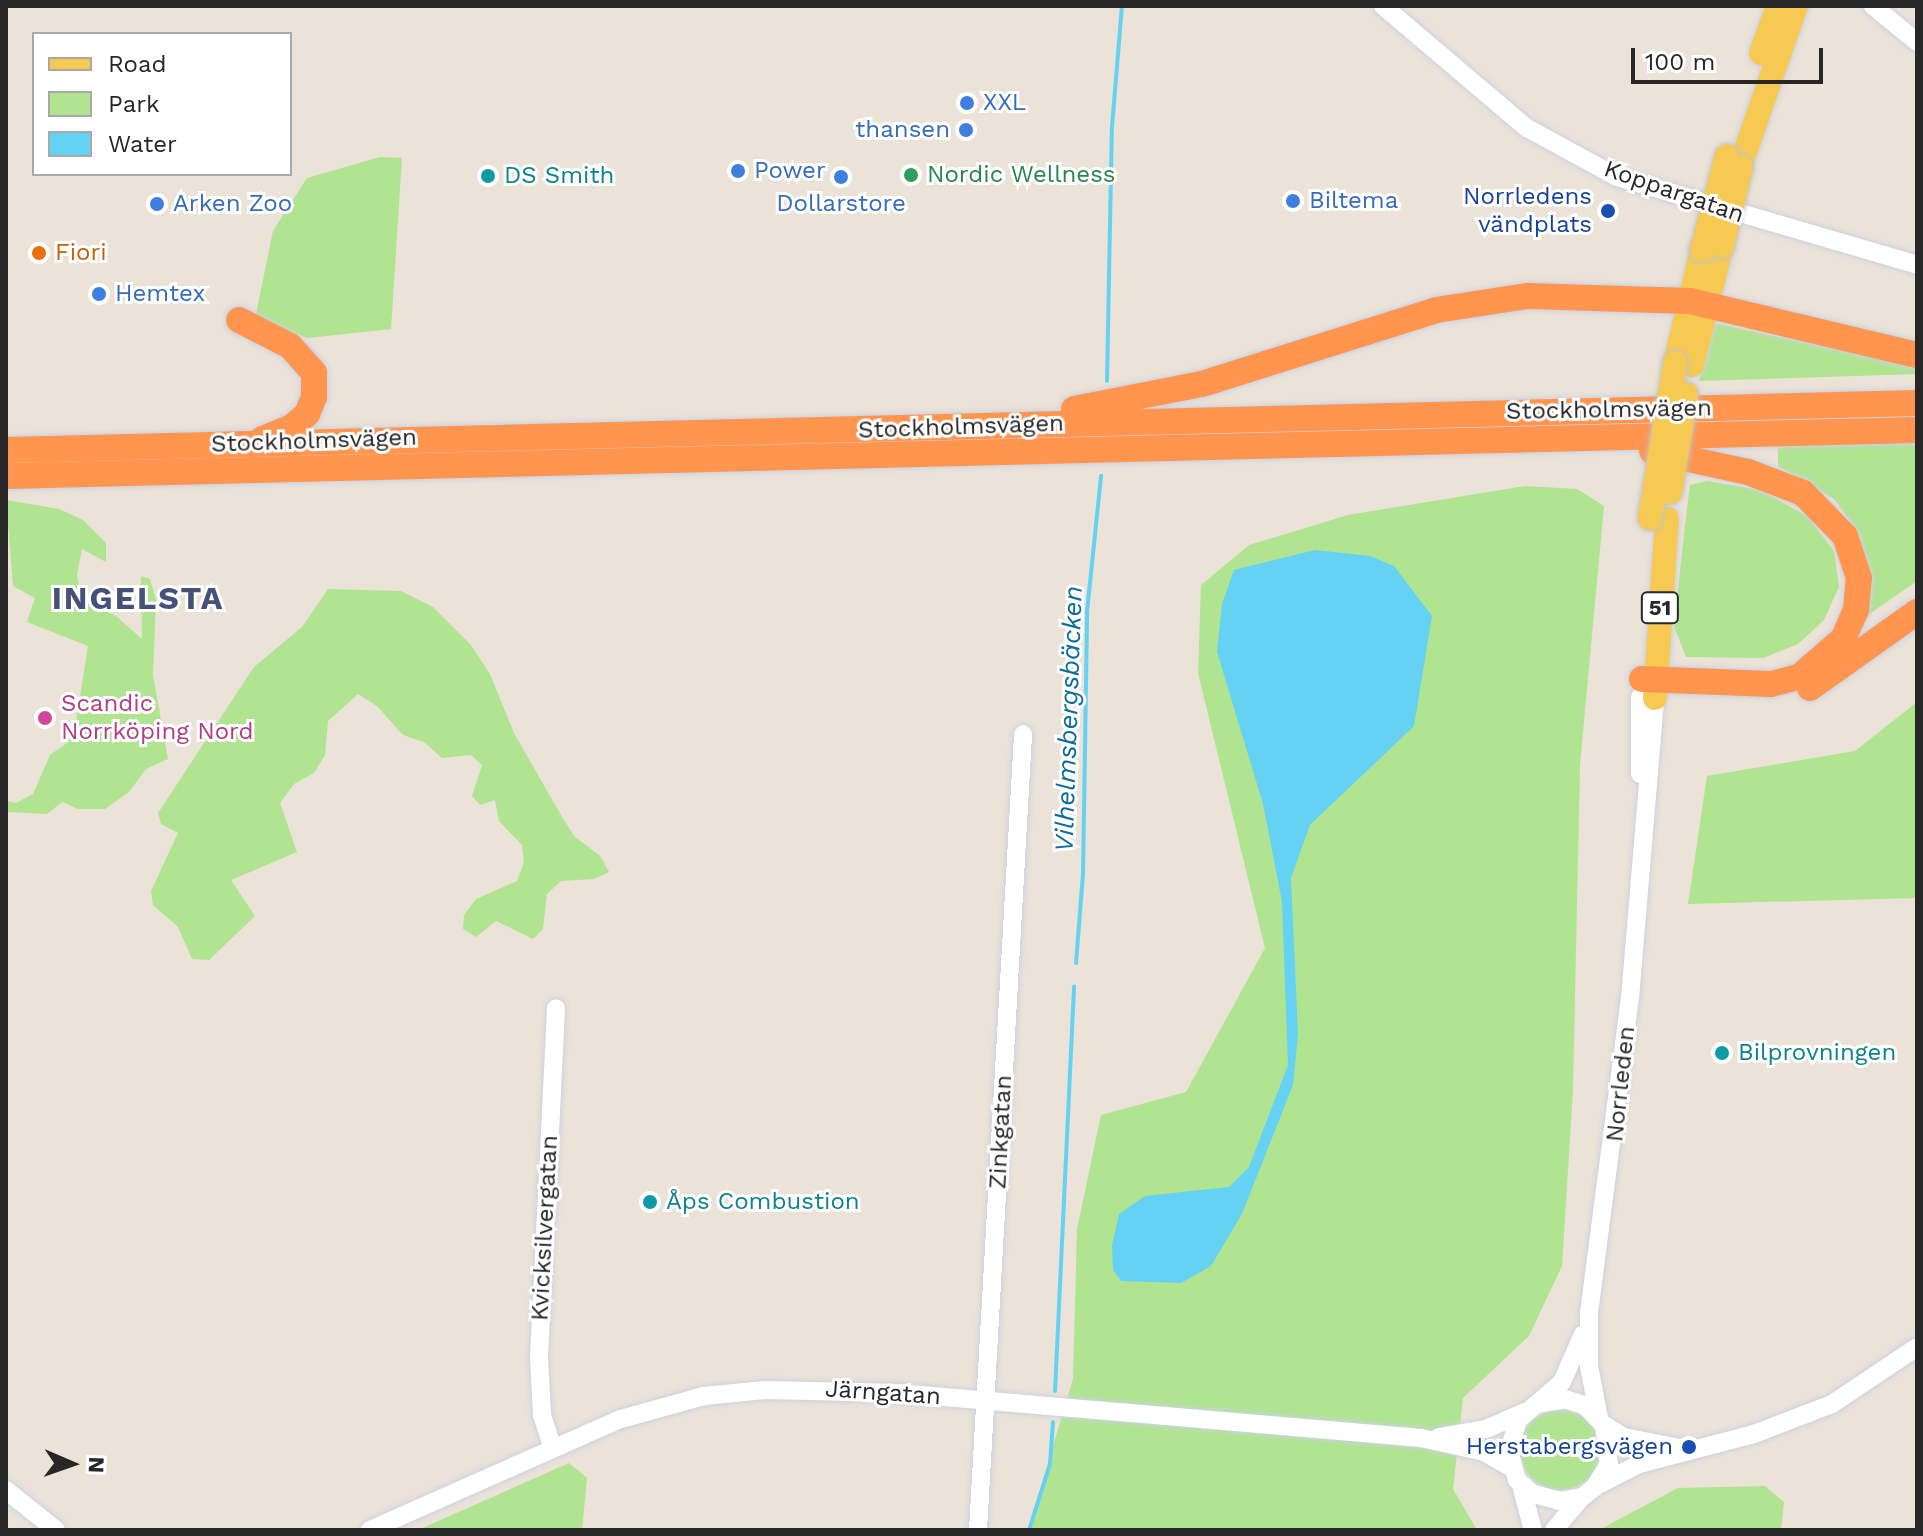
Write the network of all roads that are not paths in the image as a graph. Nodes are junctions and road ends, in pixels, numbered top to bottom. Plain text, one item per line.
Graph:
1 (1383, 6) edge
2 (1778, 6) edge
3 (1796, 6) edge
4 (1873, 6) edge
5 (1917, 42) edge
6 (1735, 159) junction
7 (1917, 263) edge
8 (1698, 303) junction
9 (239, 320) dead end
10 (1917, 355) edge
11 (1917, 403) edge
12 (909, 428) junction
13 (1917, 430) edge
14 (1509, 440) junction
15 (247, 444) junction
16 (6, 450) edge
17 (6, 476) edge
18 (1917, 612) edge
19 (1648, 689) junction
20 (1023, 734) dead end
21 (556, 1008) dead end
22 (1589, 1313) junction
23 (1917, 1347) edge
24 (986, 1400) junction
25 (1533, 1407) junction
26 (1601, 1421) junction
27 (1421, 1438) junction
28 (552, 1446) junction
29 (1683, 1449) junction
30 (1512, 1468) junction
31 (1521, 1485) junction
32 (6, 1490) edge
33 (1588, 1492) junction
34 (56, 1530) edge
35 (370, 1530) edge
36 (978, 1530) edge
37 (1533, 1530) edge
38 (1554, 1530) edge

1 - 7 street, Koppargatan
2 - 6 main road, 51
3 - 6 main road, 51
4 - 5 street
6 - 8 main road, 51, bridge
8 - 10 highway
8 - 12 highway
8 - 19 main road, 51, bridge
9 - 15 highway
11 - 12 highway, Stockholmsvägen
12 - 15 highway, Stockholmsvägen
13 - 14 highway, Stockholmsvägen
14 - 17 highway, Stockholmsvägen
14 - 19 highway
15 - 16 highway, Stockholmsvägen
18 - 19 highway
19 - 22 street, Norrleden
20 - 24 street, Zinkgatan
21 - 28 street, Kvicksilvergatan
22 - 25 street
22 - 26 street
23 - 29 street
24 - 27 street, Järngatan
24 - 28 street, Järngatan
24 - 36 street, Zinkgatan
25 - 26 street
25 - 27 street, Järngatan
25 - 30 street
26 - 29 street
26 - 33 street
27 - 30 street, Järngatan
28 - 35 street, Järngatan
29 - 33 street
30 - 31 street
31 - 33 street
31 - 37 street
32 - 34 street
33 - 38 street

